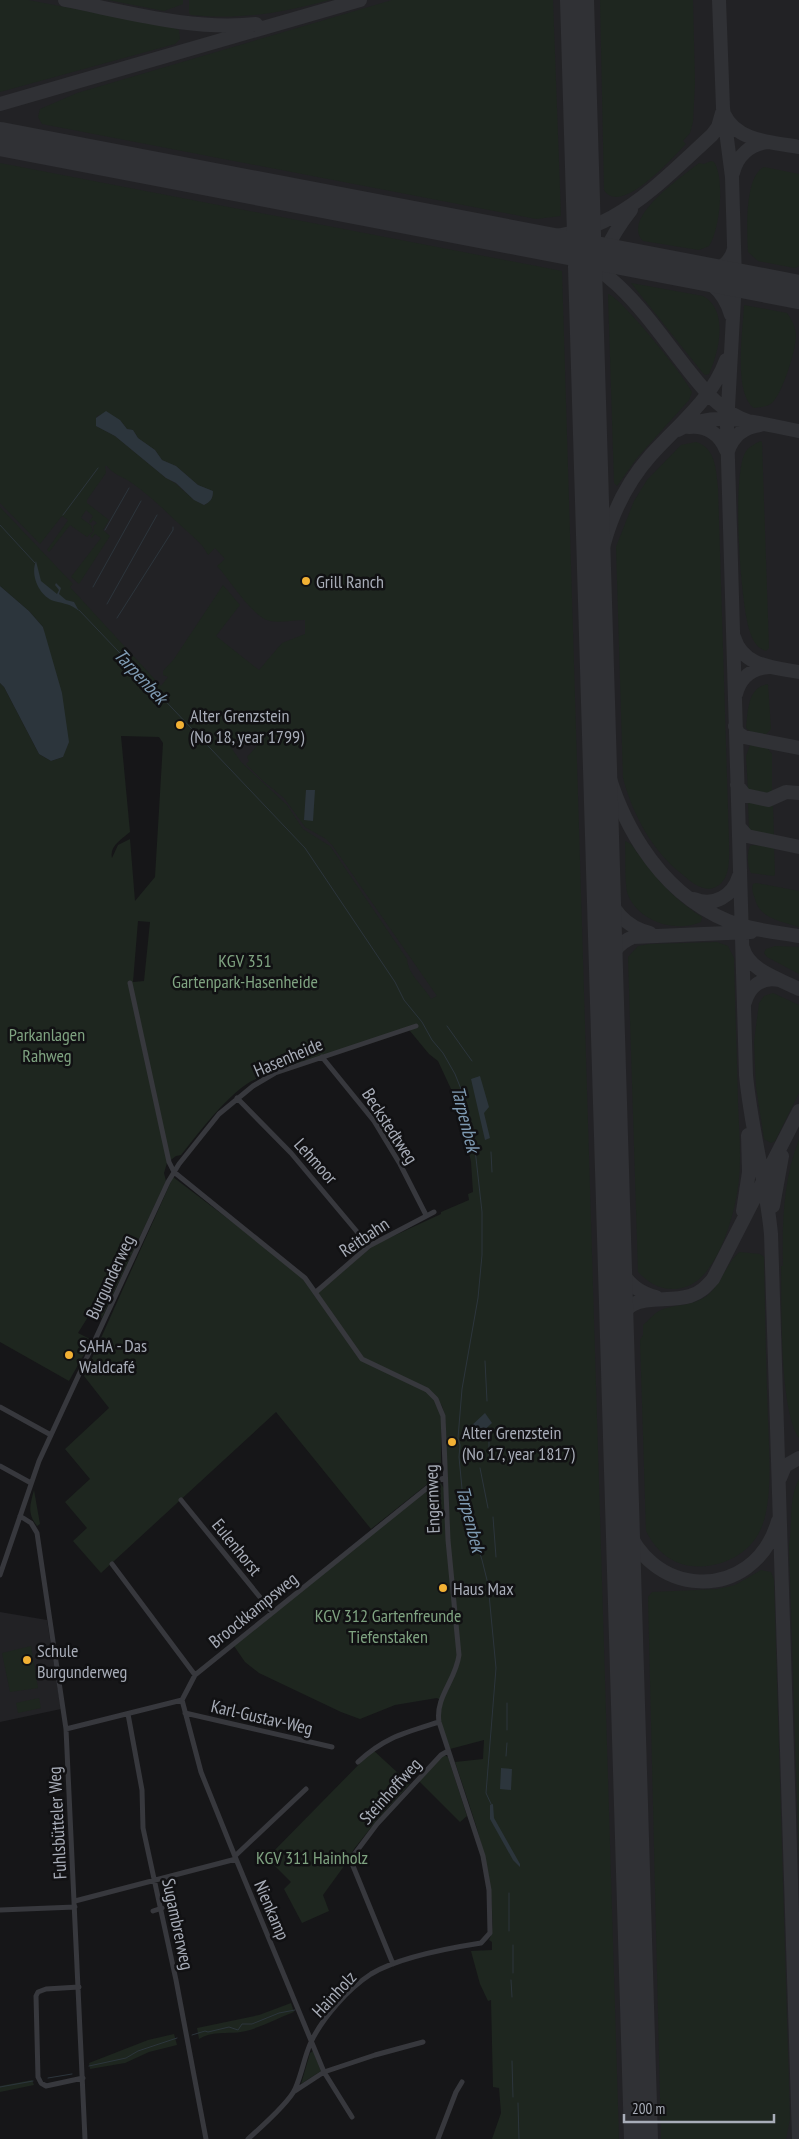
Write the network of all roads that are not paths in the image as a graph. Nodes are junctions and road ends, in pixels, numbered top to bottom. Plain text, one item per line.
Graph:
1 (130, 983) dead end
2 (416, 1026) dead end
3 (322, 1057) junction
4 (237, 1098) junction
5 (174, 1172) junction
6 (434, 1212) dead end
7 (426, 1215) junction
8 (369, 1246) junction
9 (316, 1292) junction
10 (0, 1407) edge
11 (51, 1435) junction
12 (0, 1466) edge
13 (445, 1478) junction
14 (31, 1483) junction
15 (181, 1500) dead end
16 (20, 1516) junction
17 (112, 1564) dead end
18 (0, 1575) edge
19 (272, 1612) junction
20 (195, 1675) junction
21 (182, 1700) junction
22 (185, 1713) junction
23 (128, 1714) junction
24 (439, 1722) junction
25 (66, 1729) junction
26 (332, 1747) dead end
27 (448, 1751) junction
28 (358, 1762) dead end
29 (306, 1789) dead end
30 (235, 1858) junction
31 (155, 1880) junction
32 (75, 1904) junction
33 (162, 1908) junction
34 (0, 1910) edge
35 (153, 1911) dead end
36 (487, 1938) joint
37 (394, 1964) junction
38 (79, 1988) junction
39 (311, 2042) junction
40 (423, 2042) dead end
41 (324, 2072) junction
42 (83, 2078) junction
43 (462, 2082) dead end
44 (295, 2091) junction
45 (352, 2117) dead end
46 (85, 2139) edge
47 (206, 2139) edge
48 (248, 2139) edge
49 (438, 2139) edge

1 - 5 street
2 - 3 street, Hasenheide
3 - 4 street, Hasenheide
3 - 7 street, Beckstedtweg
4 - 5 street, Hasenheide
4 - 8 street, Lehmoor
5 - 9 street, Engernweg
5 - 11 street, Burgunderweg
6 - 7 street, Reitbahn
7 - 8 street, Reitbahn
8 - 9 street, Reitbahn
9 - 13 street, Engernweg
10 - 11 street
11 - 14 street, Burgunderweg
12 - 14 street
13 - 19 street, Broockkampsweg
13 - 24 street, Engernweg
14 - 16 street, Burgunderweg
15 - 19 street, Eulenhorst
16 - 18 street, Burgunderweg
16 - 25 street, Fuhlsbütteler Weg
17 - 20 street
19 - 20 street, Broockkampsweg
20 - 21 street, Broockkampsweg
21 - 22 street, Nienkamp
21 - 23 street
22 - 26 street, Karl-Gustav-Weg
22 - 30 street, Nienkamp
23 - 25 street
23 - 31 street, Sugambrerweg
24 - 27 street, Engernweg
24 - 28 street
25 - 32 street, Fuhlsbütteler Weg
27 - 36 street, Engernweg
27 - 37 street, Steinhoffweg
29 - 30 street
30 - 31 street
30 - 39 street, Nienkamp
31 - 32 street
31 - 33 street, Sugambrerweg
32 - 34 street
32 - 38 street, Fuhlsbütteler Weg
33 - 35 street
33 - 47 street, Sugambrerweg
36 - 37 street, Hainholz
37 - 39 street, Hainholz
38 - 42 street, Fuhlsbütteler Weg
38 - 42 street
39 - 41 street, Nienkamp
39 - 44 street, Hainholz
40 - 41 street, Hainholz
41 - 44 street, Hainholz
41 - 45 street, Nienkamp
42 - 46 street, Fuhlsbütteler Weg
43 - 49 street
44 - 48 street, Hainholz

